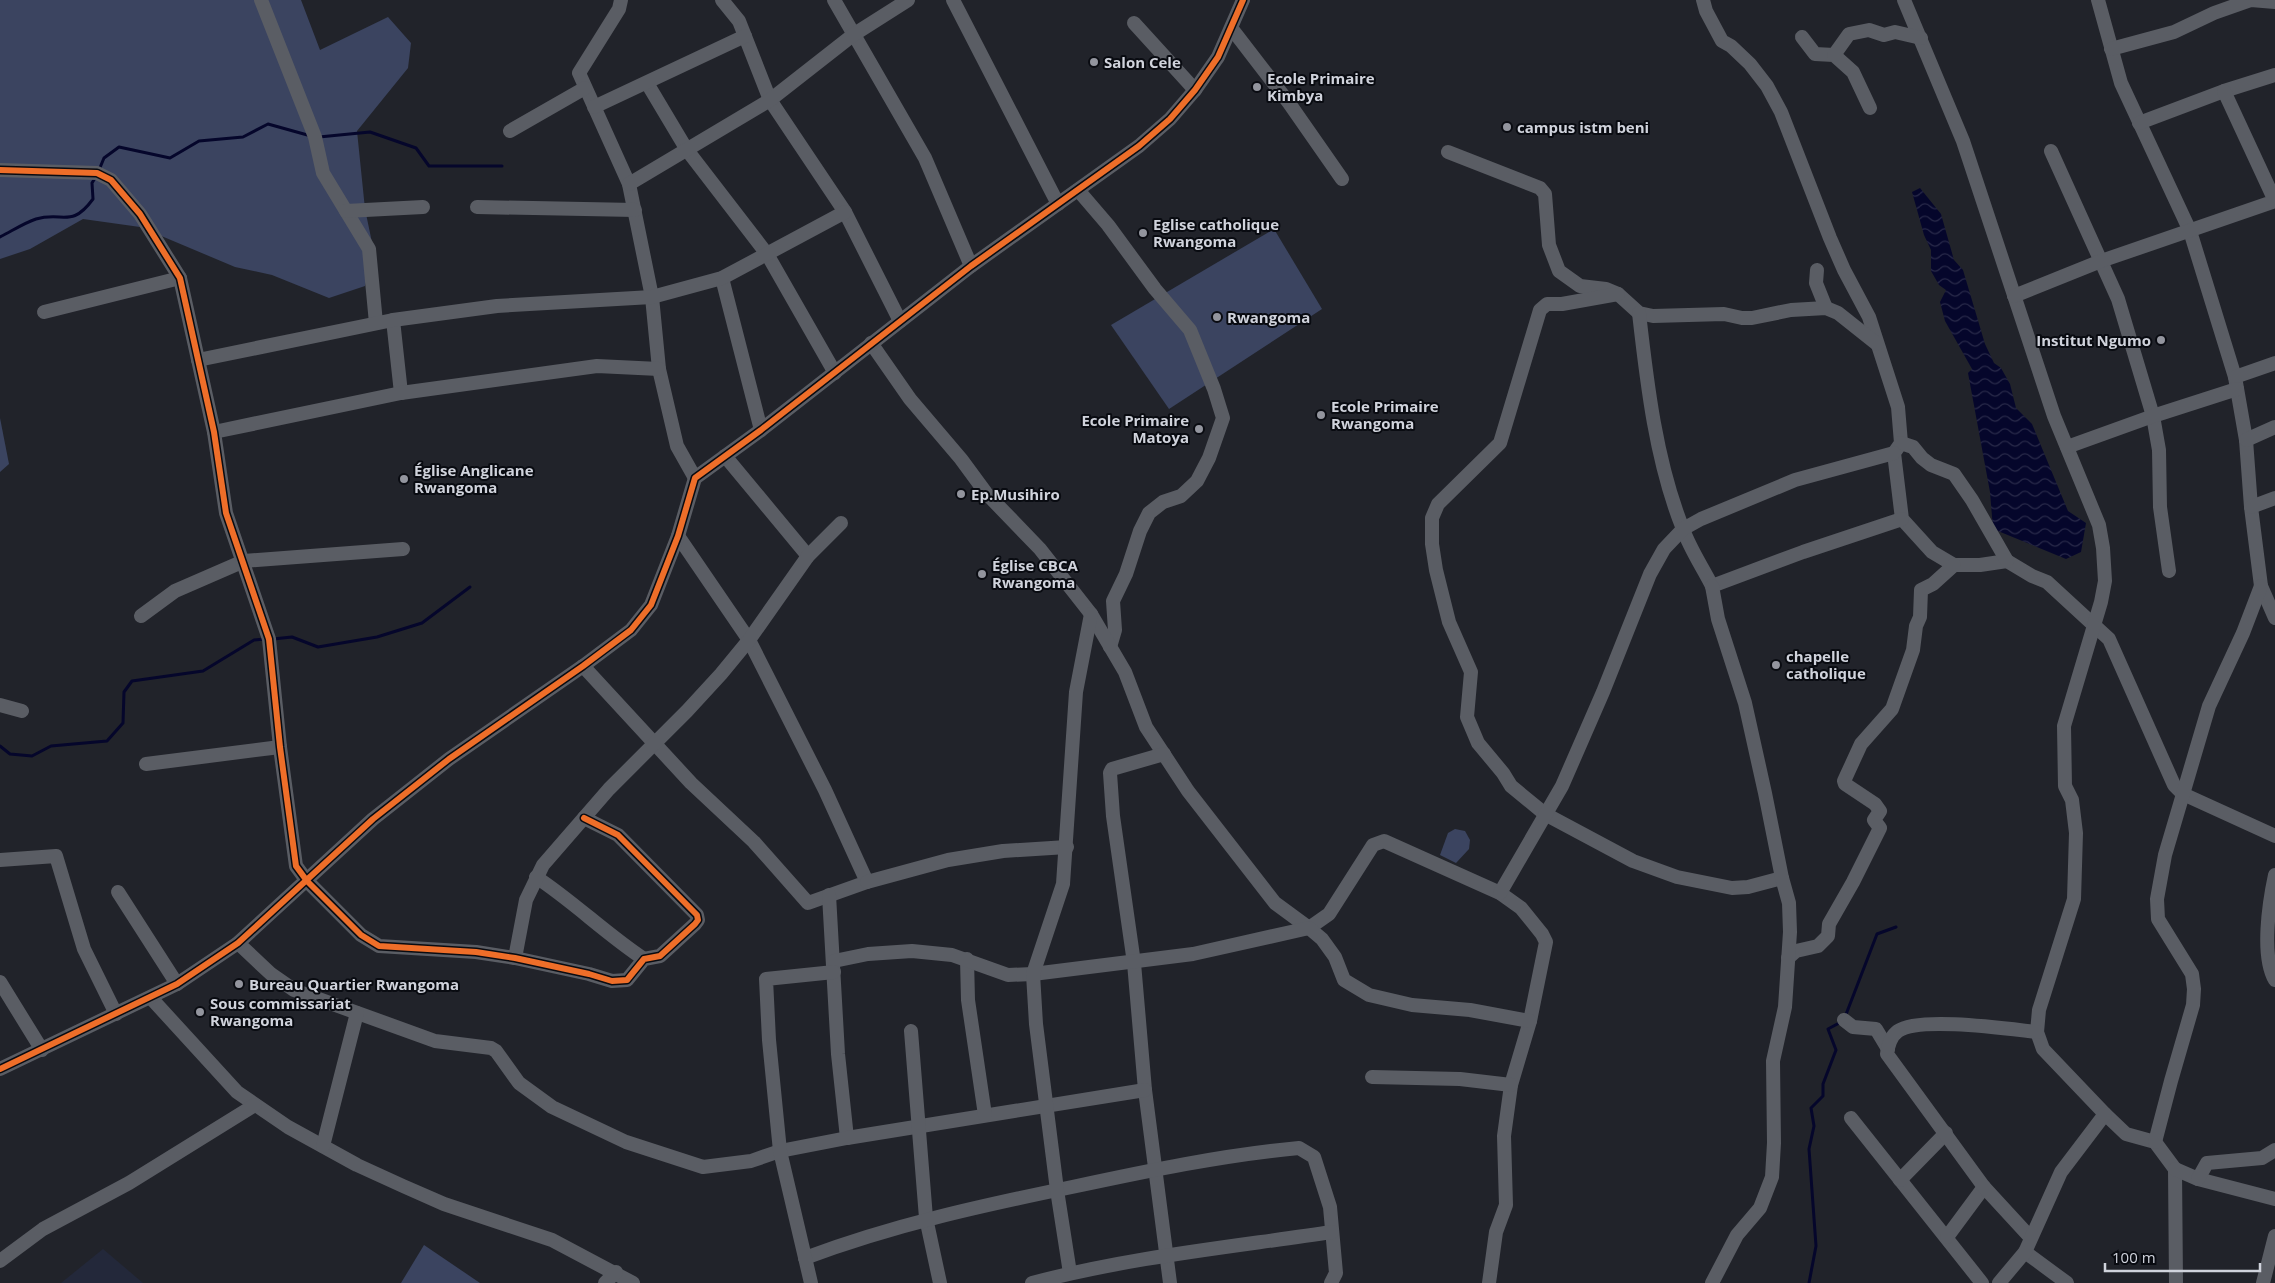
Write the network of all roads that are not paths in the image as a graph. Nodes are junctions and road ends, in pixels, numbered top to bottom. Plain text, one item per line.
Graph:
1 (261, 0) edge
2 (621, 0) edge
3 (722, 0) edge
4 (834, 0) edge
5 (908, 0) edge
6 (953, 0) edge
7 (1243, 0) edge
8 (1703, 0) edge
9 (1904, 0) edge
10 (2098, 0) edge
11 (2251, 0) edge
12 (2275, 2) edge
13 (1134, 23) dead end
14 (1232, 29) junction
15 (853, 35) junction
16 (745, 36) junction
17 (1802, 37) dead end
18 (1922, 38) junction
19 (2111, 49) junction
20 (1834, 55) junction
21 (2275, 75) edge
22 (647, 83) junction
23 (585, 88) junction
24 (1195, 90) junction
25 (2224, 91) junction
26 (770, 100) junction
27 (594, 107) junction
28 (1870, 108) dead end
29 (2139, 123) junction
30 (510, 131) dead end
31 (687, 150) junction
32 (2051, 151) dead end
33 (1448, 152) dead end
34 (0, 170) edge
35 (1342, 178) dead end
36 (629, 184) junction
37 (1078, 190) junction
38 (1058, 204) junction
39 (422, 207) dead end
40 (477, 207) dead end
41 (346, 210) junction
42 (635, 210) junction
43 (845, 212) junction
44 (2190, 231) junction
45 (767, 254) junction
46 (2101, 261) junction
47 (972, 266) junction
48 (1817, 270) dead end
49 (180, 278) junction
50 (722, 278) junction
51 (1618, 294) junction
52 (2014, 296) junction
53 (652, 297) junction
54 (1826, 308) junction
55 (44, 312) dead end
56 (1639, 312) junction
57 (393, 320) junction
58 (900, 321) junction
59 (376, 324) junction
60 (871, 343) junction
61 (1877, 344) junction
62 (198, 360) junction
63 (2275, 363) edge
64 (660, 369) junction
65 (835, 373) junction
66 (2236, 383) junction
67 (402, 393) junction
68 (2153, 416) junction
69 (2275, 426) edge
70 (761, 430) junction
71 (214, 432) junction
72 (2246, 440) junction
73 (2067, 447) junction
74 (1898, 448) junction
75 (724, 456) junction
76 (695, 478) junction
77 (2275, 498) edge
78 (2251, 507) junction
79 (1902, 519) junction
80 (841, 523) dead end
81 (1683, 529) junction
82 (678, 536) junction
83 (403, 549) dead end
84 (808, 556) junction
85 (244, 561) junction
86 (2007, 561) junction
87 (1954, 565) junction
88 (2169, 571) dead end
89 (1712, 586) junction
90 (2261, 586) junction
91 (1091, 614) junction
92 (141, 616) dead end
93 (2275, 618) edge
94 (2094, 624) junction
95 (749, 640) junction
96 (1110, 647) junction
97 (583, 666) junction
98 (0, 705) edge
99 (22, 711) dead end
100 (654, 743) junction
101 (280, 747) junction
102 (1164, 754) junction
103 (146, 764) dead end
104 (2183, 794) junction
105 (1545, 814) junction
106 (584, 818) junction
107 (2275, 836) edge
108 (1066, 847) junction
109 (0, 860) edge
110 (536, 877) junction
111 (1782, 878) junction
112 (307, 881) junction
113 (867, 882) junction
114 (2274, 882) edge
115 (118, 892) dead end
116 (1500, 893) junction
117 (829, 895) junction
118 (1309, 928) junction
119 (238, 943) junction
120 (515, 958) junction
121 (1788, 958) junction
122 (644, 959) junction
123 (967, 959) junction
124 (1134, 963) junction
125 (834, 966) junction
126 (1032, 974) junction
127 (2275, 980) edge
128 (0, 982) edge
129 (177, 984) junction
130 (151, 998) junction
131 (357, 1013) junction
132 (116, 1014) junction
133 (1844, 1020) dead end
134 (1530, 1021) junction
135 (911, 1031) dead end
136 (2037, 1032) junction
137 (1888, 1049) junction
138 (42, 1050) junction
139 (0, 1069) edge
140 (1372, 1076) dead end
141 (1511, 1085) junction
142 (1145, 1090) junction
143 (255, 1105) junction
144 (1047, 1105) junction
145 (2104, 1114) junction
146 (985, 1115) junction
147 (1851, 1118) dead end
148 (920, 1127) junction
149 (1946, 1133) junction
150 (847, 1138) junction
151 (2155, 1142) junction
152 (322, 1146) junction
153 (2275, 1150) edge
154 (780, 1151) junction
155 (1156, 1169) junction
156 (2175, 1169) junction
157 (2198, 1179) junction
158 (1900, 1180) junction
159 (1984, 1187) junction
160 (1057, 1190) junction
161 (2275, 1199) edge
162 (926, 1218) junction
163 (1332, 1232) junction
164 (2275, 1236) edge
165 (1947, 1237) junction
166 (2030, 1237) junction
167 (2025, 1252) junction
168 (1167, 1256) junction
169 (805, 1258) junction
170 (0, 1261) edge
171 (616, 1272) junction
172 (1070, 1273) junction
173 (605, 1283) edge
174 (633, 1283) edge
175 (811, 1283) edge
176 (940, 1283) edge
177 (1032, 1283) edge
178 (1170, 1283) edge
179 (1331, 1283) edge
180 (1489, 1283) edge
181 (1712, 1283) edge
182 (1982, 1283) edge
183 (1999, 1283) edge
184 (2067, 1283) edge
185 (2176, 1283) edge
186 (2263, 1283) edge

1 - 41 street
2 - 23 street
3 - 16 street
4 - 15 street
5 - 15 street
6 - 38 street
7 - 14 street
8 - 61 street
9 - 18 street
10 - 19 street
11 - 12 street
11 - 19 street
13 - 24 street
14 - 24 street
14 - 35 street
15 - 26 street
15 - 47 street
16 - 22 street
16 - 26 street
17 - 20 street
18 - 20 street
18 - 52 street
19 - 29 street
20 - 28 street
21 - 25 street
22 - 27 street
22 - 31 street
23 - 27 street
23 - 30 street
24 - 37 street
25 - 29 street
25 - 44 street
26 - 31 street
26 - 43 street
27 - 36 street
29 - 44 street
31 - 36 street
31 - 45 street
32 - 46 street
33 - 51 street
34 - 49 street
36 - 42 street
37 - 38 street
37 - 96 street
38 - 47 street
39 - 41 street
40 - 42 street
41 - 59 street
42 - 53 street
43 - 45 street
43 - 58 street
44 - 46 street
44 - 66 street
45 - 50 street
45 - 65 street
46 - 52 street
46 - 68 street
47 - 58 street
48 - 54 street
49 - 55 street
49 - 62 street
50 - 53 street
50 - 70 street
51 - 56 street
51 - 105 street
52 - 73 street
53 - 57 street
53 - 64 street
54 - 56 street
54 - 61 street
56 - 81 street
57 - 59 street
57 - 67 street
58 - 60 street
59 - 62 street
60 - 65 street
60 - 91 street
61 - 74 street
62 - 71 street
63 - 66 street
64 - 67 street
64 - 76 street
65 - 70 street
66 - 68 street
66 - 72 street
67 - 71 street
68 - 73 street
68 - 88 street
69 - 72 street
70 - 75 street
71 - 85 street
72 - 78 street
73 - 94 street
74 - 79 street
74 - 81 street
74 - 86 street
75 - 76 street
75 - 84 street
76 - 82 street
77 - 78 street
78 - 90 street
79 - 87 street
79 - 89 street
80 - 84 street
81 - 89 street
81 - 105 street
82 - 95 street
82 - 97 street
83 - 85 street
84 - 95 street
85 - 92 street
85 - 101 street
86 - 87 street
86 - 94 street
87 - 121 street
89 - 111 street
90 - 93 street
90 - 104 street
91 - 96 street
91 - 108 street
94 - 104 street
94 - 136 street
95 - 100 street
95 - 113 street
96 - 102 street
97 - 100 street
97 - 112 street
98 - 99 street
100 - 106 street
100 - 117 street
101 - 103 street
101 - 112 street
102 - 118 street
102 - 124 street
104 - 107 street
104 - 151 street
105 - 111 street
105 - 116 street
106 - 110 street
106 - 122 street
108 - 113 street
108 - 126 street
109 - 132 street
110 - 120 street
110 - 122 street
111 - 121 street
112 - 119 street
112 - 120 street
113 - 117 street
114 - 127 street
115 - 129 street
116 - 118 street
116 - 134 street
117 - 125 street
118 - 124 street
118 - 134 street
119 - 129 street
119 - 131 street
120 - 122 street
121 - 181 street
123 - 125 street
123 - 126 street
123 - 146 street
124 - 126 street
124 - 142 street
125 - 150 street
125 - 154 street
126 - 144 street
128 - 138 street
129 - 130 street
130 - 132 street
130 - 143 street
131 - 152 street
131 - 154 street
132 - 138 street
133 - 137 street
134 - 141 street
135 - 148 street
136 - 137 street
136 - 145 street
137 - 149 street
138 - 139 street
140 - 141 street
141 - 180 street
142 - 144 street
142 - 155 street
143 - 152 street
143 - 170 street
144 - 146 street
144 - 160 street
145 - 151 street
145 - 166 street
146 - 148 street
147 - 158 street
148 - 150 street
148 - 162 street
149 - 158 street
149 - 159 street
150 - 154 street
151 - 156 street
152 - 171 street
153 - 157 street
154 - 169 street
155 - 160 street
155 - 163 street
155 - 168 street
156 - 157 street
156 - 185 street
157 - 161 street
158 - 165 street
159 - 165 street
159 - 166 street
160 - 162 street
160 - 172 street
162 - 169 street
162 - 176 street
163 - 168 street
163 - 179 street
164 - 186 street
165 - 182 street
166 - 167 street
167 - 183 street
167 - 184 street
168 - 172 street
168 - 178 street
169 - 175 street
171 - 173 street
171 - 174 street
172 - 177 street

